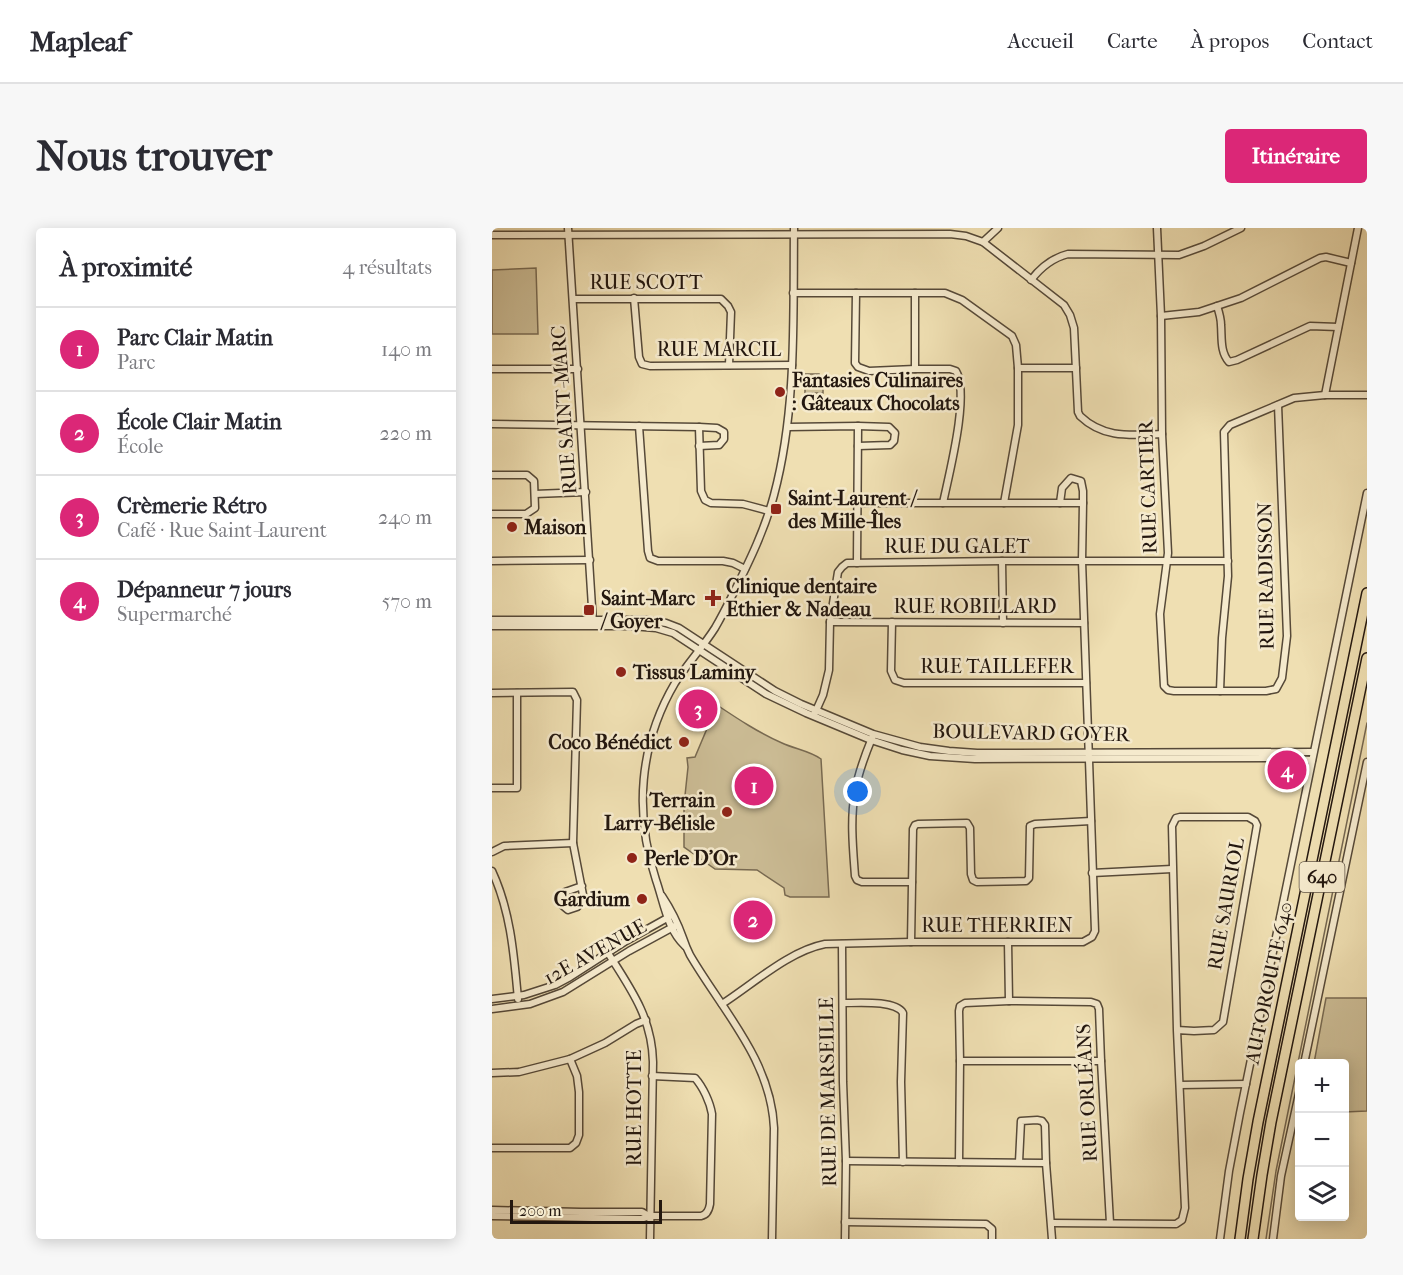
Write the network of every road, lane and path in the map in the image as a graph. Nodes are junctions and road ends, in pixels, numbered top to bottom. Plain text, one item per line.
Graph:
1 (998, 228) edge
2 (1157, 228) edge
3 (1222, 228) edge
4 (1241, 228) edge
5 (1358, 228) edge
6 (568, 231) edge
7 (794, 231) edge
8 (492, 235) edge
9 (1225, 236) junction
10 (983, 242) junction
11 (1158, 255) junction
12 (1351, 263) junction
13 (1031, 280) junction
14 (793, 293) junction
15 (856, 293) junction
16 (915, 293) junction
17 (634, 298) junction
18 (573, 299) junction
19 (1217, 306) junction
20 (1161, 316) junction
21 (1338, 327) junction
22 (729, 365) junction
23 (792, 365) junction
24 (1018, 368) junction
25 (492, 369) edge
26 (578, 369) junction
27 (915, 369) junction
28 (1076, 369) junction
29 (1367, 394) edge
30 (1325, 395) junction
31 (1278, 405) junction
32 (492, 424) edge
33 (581, 425) junction
34 (639, 426) junction
35 (858, 426) junction
36 (699, 427) junction
37 (788, 427) junction
38 (1162, 434) junction
39 (699, 446) junction
40 (858, 446) junction
41 (492, 475) edge
42 (586, 492) junction
43 (1367, 493) edge
44 (535, 494) junction
45 (857, 503) junction
46 (943, 503) junction
47 (1004, 503) junction
48 (1060, 503) junction
49 (1083, 503) junction
50 (769, 512) junction
51 (492, 514) edge
52 (590, 560) junction
53 (492, 561) edge
54 (1002, 561) junction
55 (1082, 561) junction
56 (1228, 561) junction
57 (1168, 562) junction
58 (857, 563) junction
59 (745, 569) junction
60 (1367, 593) edge
61 (492, 620) edge
62 (830, 622) junction
63 (892, 622) junction
64 (593, 623) junction
65 (1004, 623) junction
66 (1084, 623) junction
67 (492, 626) edge
68 (702, 647) junction
69 (1367, 658) edge
70 (1086, 683) junction
71 (1220, 691) junction
72 (492, 693) edge
73 (517, 693) junction
74 (815, 714) junction
75 (872, 737) junction
76 (1313, 752) junction
77 (1089, 755) junction
78 (1312, 760) junction
79 (1367, 762) edge
80 (492, 788) edge
81 (1091, 821) junction
82 (573, 843) junction
83 (492, 852) edge
84 (1172, 869) junction
85 (492, 871) edge
86 (1092, 873) junction
87 (912, 882) junction
88 (582, 886) junction
89 (670, 917) junction
90 (675, 926) junction
91 (911, 942) junction
92 (1008, 942) junction
93 (842, 944) junction
94 (608, 953) junction
95 (613, 960) junction
96 (518, 996) junction
97 (492, 999) edge
98 (1009, 1001) junction
99 (843, 1003) junction
100 (722, 1004) junction
101 (519, 1006) junction
102 (492, 1009) edge
103 (646, 1020) junction
104 (1177, 1030) junction
105 (570, 1059) junction
106 (1305, 1059) edge
107 (960, 1061) junction
108 (1101, 1061) junction
109 (492, 1073) edge
110 (652, 1076) junction
111 (1246, 1084) junction
112 (1180, 1085) junction
113 (1295, 1108) edge
114 (492, 1148) edge
115 (846, 1161) junction
116 (903, 1162) junction
117 (959, 1162) junction
118 (1019, 1162) junction
119 (1046, 1163) junction
120 (492, 1210) edge
121 (492, 1216) edge
122 (650, 1216) junction
123 (845, 1222) junction
124 (1052, 1223) junction
125 (1110, 1223) junction
126 (1240, 1236) edge
127 (650, 1239) edge
128 (772, 1239) edge
129 (845, 1239) edge
130 (992, 1239) edge
131 (1052, 1239) edge
132 (1220, 1239) edge
133 (1255, 1239) edge
134 (1273, 1239) edge

1 - 10 street
2 - 11 street, RUE CARTIER
3 - 9 street
4 - 9 street
5 - 12 street
6 - 7 street
6 - 8 street
6 - 18 street, RUE SAINT-MARC
7 - 10 street
7 - 14 street
9 - 11 street
10 - 13 street
11 - 13 street
11 - 20 street, RUE CARTIER
12 - 19 street
12 - 21 street
13 - 28 street
14 - 15 street
14 - 23 street
15 - 16 street
15 - 27 street
16 - 24 street
16 - 27 street
17 - 18 street, RUE SCOTT
17 - 22 street, RUE MARCIL
17 - 22 street, RUE SCOTT
18 - 26 street, RUE SAINT-MARC
19 - 20 street
19 - 21 street
20 - 38 street, RUE CARTIER
21 - 30 street
22 - 23 street, RUE MARCIL
23 - 37 street
24 - 28 street
24 - 47 street
25 - 26 street
26 - 33 street, RUE SAINT-MARC
27 - 46 street
28 - 38 street
29 - 30 street
30 - 31 street
31 - 56 street
31 - 71 street, RUE RADISSON
32 - 33 street
33 - 34 street
33 - 42 street, RUE SAINT-MARC
34 - 36 street
34 - 59 street
35 - 37 street
35 - 40 street
35 - 40 street
36 - 39 street
36 - 39 street
37 - 50 street
38 - 57 street, RUE CARTIER
39 - 50 street
40 - 45 street
41 - 44 street
42 - 44 street
42 - 52 street, RUE SAINT-MARC
43 - 76 street
44 - 51 street
45 - 46 street
45 - 58 street
46 - 47 street
47 - 48 street
48 - 49 street
48 - 49 street
49 - 55 street, RUE THERRIEN
50 - 59 street
52 - 53 street
52 - 64 street, RUE SAINT-MARC
54 - 55 street, RUE DU GALET
54 - 58 street, RUE DU GALET
54 - 65 street
55 - 57 street, RUE DU GALET
55 - 66 street, RUE THERRIEN
56 - 57 street, RUE DU GALET
56 - 71 street
57 - 71 street, RUE CARTIER
58 - 62 street, RUE DU GALET
59 - 68 street
60 - 126 highway, AUTOROUTE 640 / 640
61 - 64 street, BOULEVARD GOYER
62 - 63 street, RUE ROBILLARD
62 - 74 street, RUE DU GALET
63 - 65 street, RUE ROBILLARD
63 - 70 street, RUE TAILLEFER
64 - 67 street, BOULEVARD GOYER
64 - 68 street, BOULEVARD GOYER
65 - 66 street, RUE ROBILLARD
66 - 70 street, RUE THERRIEN
68 - 74 street, BOULEVARD GOYER
68 - 89 street
69 - 133 highway, AUTOROUTE 640 / 640
70 - 77 street, RUE THERRIEN
72 - 73 street
73 - 80 street
73 - 82 street
74 - 75 street, BOULEVARD GOYER
75 - 77 street, BOULEVARD GOYER
75 - 87 street
76 - 77 street, BOULEVARD GOYER
76 - 78 street
77 - 78 street, BOULEVARD GOYER
77 - 81 street, RUE THERRIEN
78 - 111 street
79 - 106 street
81 - 86 street, RUE THERRIEN
81 - 87 street
82 - 83 street
82 - 88 street
84 - 86 street
84 - 104 street, RUE SAURIOL
84 - 104 street, RUE SAURIOL
85 - 96 street
86 - 92 street, RUE THERRIEN
87 - 91 street
88 - 88 street
89 - 90 street
89 - 94 street, 12E AVENUE
90 - 95 street, 12E AVENUE
90 - 100 street
91 - 92 street, RUE THERRIEN
91 - 93 street, RUE THERRIEN
92 - 98 street
93 - 99 street, RUE DE MARSEILLE
93 - 100 street, RUE THERRIEN
94 - 95 street, RUE HOTTE
94 - 96 street, 12E AVENUE
95 - 101 street, 12E AVENUE
95 - 103 street, RUE HOTTE
96 - 97 street, 12E AVENUE
96 - 101 street
98 - 107 street, RUE ORLÉANS
98 - 108 street, RUE ORLÉANS
99 - 115 street, RUE DE MARSEILLE
99 - 116 street
100 - 128 street
101 - 102 street, 12E AVENUE
103 - 105 street
103 - 110 street, RUE HOTTE
104 - 112 street, RUE SAURIOL
105 - 109 street
105 - 114 street
107 - 108 street
107 - 117 street, RUE ORLÉANS
108 - 125 street, RUE ORLÉANS
110 - 122 street, RUE HOTTE
110 - 122 street
111 - 112 street
111 - 132 street
112 - 125 street, RUE SAURIOL
113 - 134 street
115 - 116 street
115 - 123 street, RUE DE MARSEILLE
116 - 117 street
117 - 118 street
118 - 119 street
118 - 119 street
119 - 124 street
120 - 122 street
121 - 122 street
122 - 127 street, RUE HOTTE
123 - 129 street, RUE DE MARSEILLE
123 - 130 street
124 - 125 street, RUE SAURIOL
124 - 131 street

